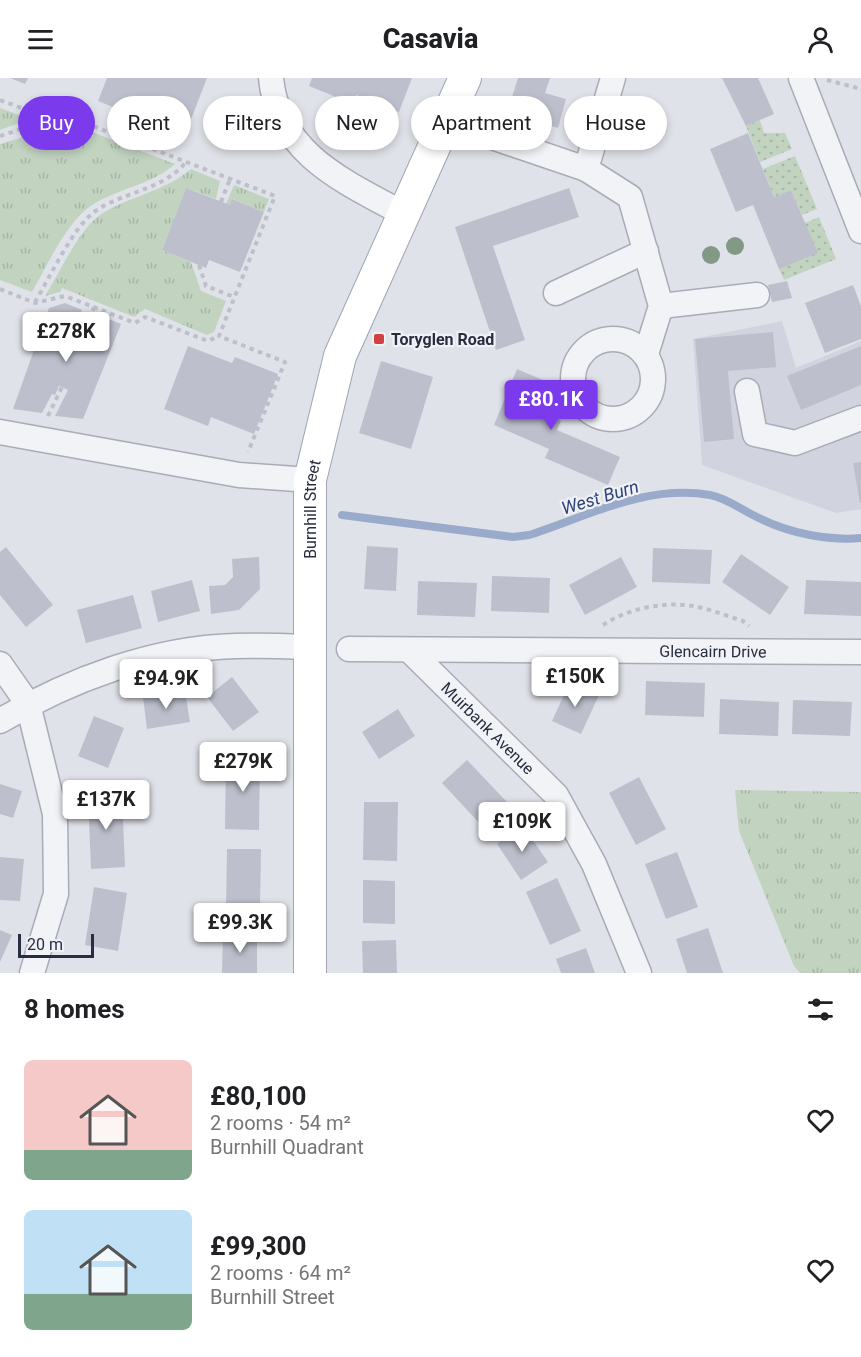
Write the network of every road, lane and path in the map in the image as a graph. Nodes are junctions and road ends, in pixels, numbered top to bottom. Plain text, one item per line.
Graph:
1 (271, 78) edge
2 (465, 78) edge
3 (613, 78) edge
4 (801, 78) edge
5 (819, 78) edge
6 (861, 89) edge
7 (458, 96) edge
8 (0, 100) edge
9 (18, 107) edge
10 (95, 127) edge
11 (18, 130) edge
12 (0, 136) edge
13 (434, 150) edge
14 (530, 150) edge
15 (186, 162) junction
16 (586, 169) junction
17 (230, 179) junction
18 (221, 201) dead end
19 (402, 213) junction
20 (861, 231) edge
21 (646, 251) junction
22 (199, 265) dead end
23 (0, 289) edge
24 (556, 293) dead end
25 (757, 295) dead end
26 (234, 297) junction
27 (35, 303) junction
28 (661, 306) junction
29 (94, 307) junction
30 (83, 336) dead end
31 (219, 336) junction
32 (646, 354) dead end
33 (62, 387) dead end
34 (747, 391) dead end
35 (861, 418) edge
36 (0, 432) edge
37 (38, 438) junction
38 (239, 475) junction
39 (310, 480) junction
40 (309, 647) junction
41 (349, 649) dead end
42 (409, 650) junction
43 (582, 651) junction
44 (776, 651) junction
45 (861, 652) edge
46 (0, 664) edge
47 (28, 704) junction
48 (0, 721) edge
49 (32, 973) edge
50 (310, 973) edge
51 (639, 973) edge

1 - 19 street
2 - 7 main road, Burnhill Street
3 - 16 street
4 - 20 street
5 - 6 path
8 - 9 path
10 - 15 path
11 - 12 path
13 - 19 main road, Burnhill Street
14 - 16 street
15 - 17 path
15 - 27 path
16 - 21 street
17 - 18 path
17 - 26 path
19 - 39 main road, Burnhill Street
21 - 24 street
21 - 28 street
22 - 26 path
23 - 27 path
25 - 28 street
26 - 31 path
27 - 29 path
28 - 32 street
29 - 30 path
29 - 31 path
31 - 38 path
33 - 37 path
34 - 35 street
36 - 37 street
37 - 38 street
38 - 39 street
39 - 40 main road, Burnhill Street
40 - 47 street
40 - 50 main road, Burnhill Street
41 - 42 street, Glencairn Drive
42 - 43 street, Glencairn Drive
42 - 51 street, Muirbank Avenue
43 - 44 street, Glencairn Drive
43 - 44 path
44 - 45 street, Glencairn Drive
46 - 47 street
47 - 48 street
47 - 49 street

